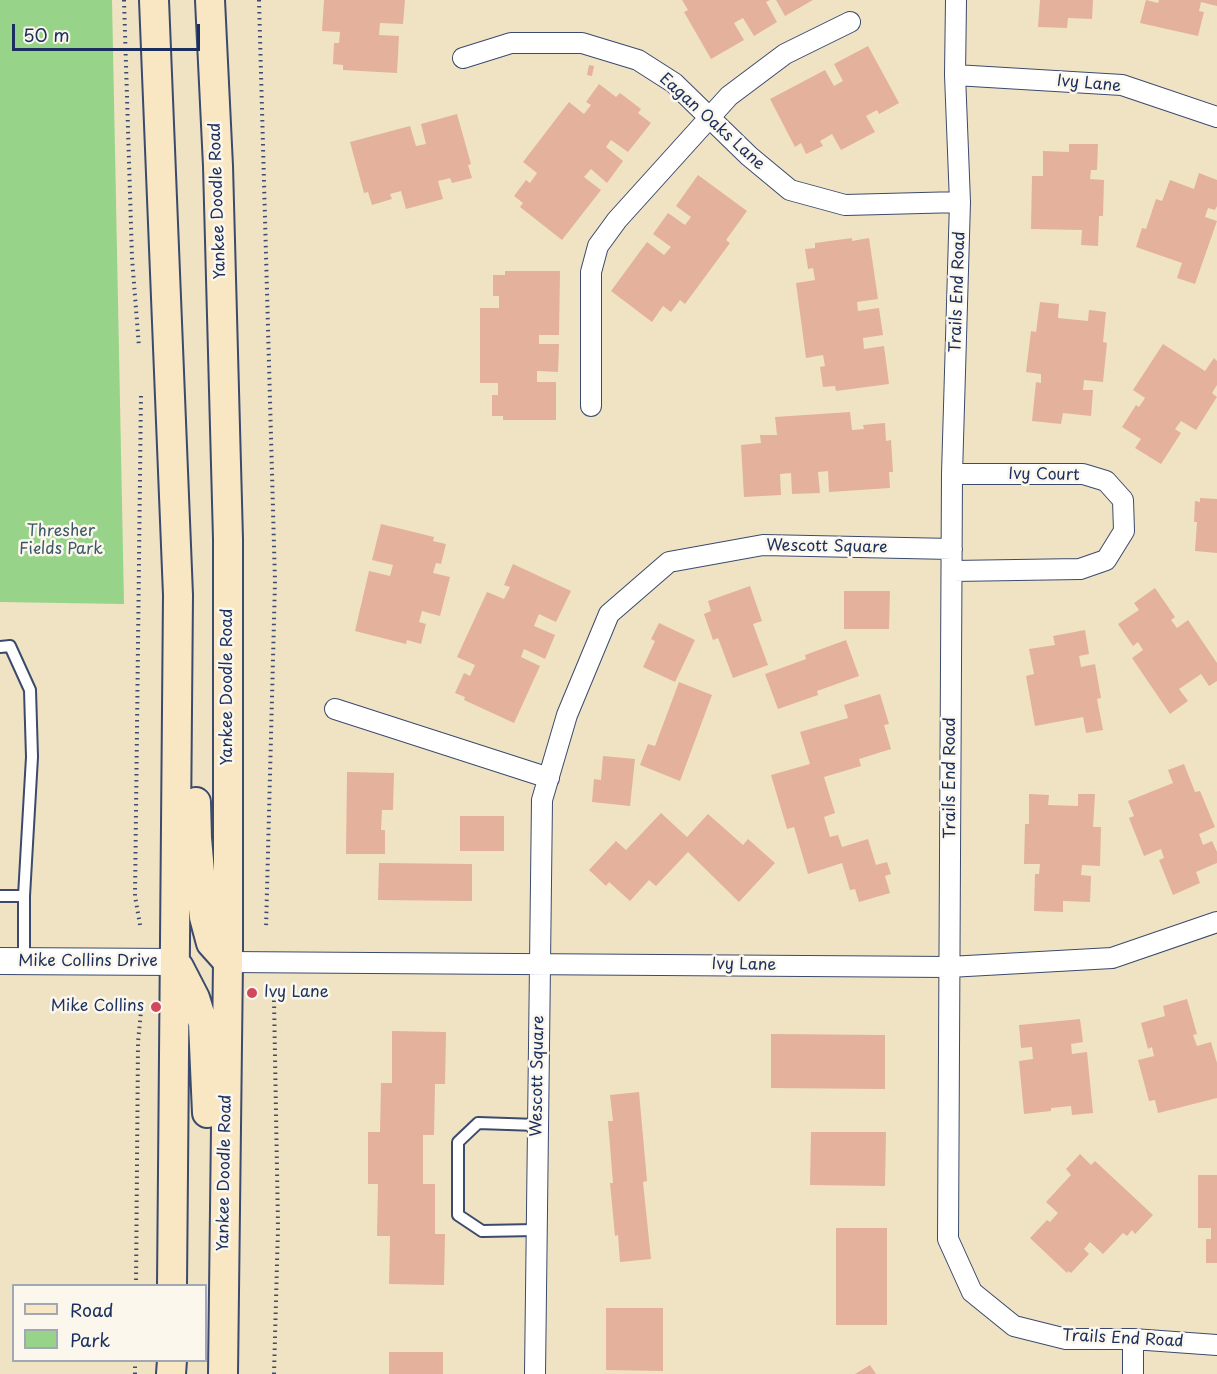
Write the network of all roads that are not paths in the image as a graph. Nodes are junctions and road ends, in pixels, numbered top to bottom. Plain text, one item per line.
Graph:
1 (154, 0) edge
2 (210, 0) edge
3 (956, 0) edge
4 (849, 22) dead end
5 (463, 57) dead end
6 (955, 75) junction
7 (1217, 117) edge
8 (709, 118) junction
9 (960, 202) junction
10 (591, 406) dead end
11 (952, 474) junction
12 (952, 549) junction
13 (953, 571) junction
14 (178, 595) junction
15 (0, 647) edge
16 (335, 709) dead end
17 (549, 778) junction
18 (0, 896) edge
19 (24, 896) junction
20 (1217, 922) edge
21 (12, 961) edge
22 (176, 962) junction
23 (228, 962) junction
24 (539, 963) junction
25 (949, 967) junction
26 (537, 1125) junction
27 (536, 1230) junction
28 (172, 1284) edge
29 (1133, 1339) junction
30 (1217, 1345) edge
31 (211, 1374) edge
32 (223, 1374) edge
33 (535, 1374) edge
34 (1133, 1374) edge

1 - 14 main road
2 - 23 main road, Yankee Doodle Road
3 - 6 street, Trails End Road
4 - 8 street
5 - 8 street, Eagan Oaks Lane
6 - 7 street, Ivy Lane
6 - 9 street, Trails End Road
8 - 9 street, Eagan Oaks Lane
8 - 10 street
9 - 11 street, Trails End Road
11 - 12 street, Trails End Road
11 - 13 street, Ivy Court
12 - 13 street, Trails End Road
12 - 17 street, Wescott Square
13 - 25 street, Trails End Road
14 - 22 main road
14 - 23 main road
15 - 19 lane
16 - 17 street
17 - 24 street, Wescott Square
18 - 19 lane
19 - 21 lane
20 - 25 street, Ivy Lane
21 - 22 street, Mike Collins Drive
22 - 28 main road
22 - 31 main road
23 - 24 street, Ivy Lane
23 - 32 main road, Yankee Doodle Road
24 - 25 street, Ivy Lane
24 - 26 street, Wescott Square
25 - 29 street, Trails End Road
26 - 27 street, Wescott Square
26 - 27 lane
27 - 33 street, Wescott Square
29 - 30 street, Trails End Road
29 - 34 street

